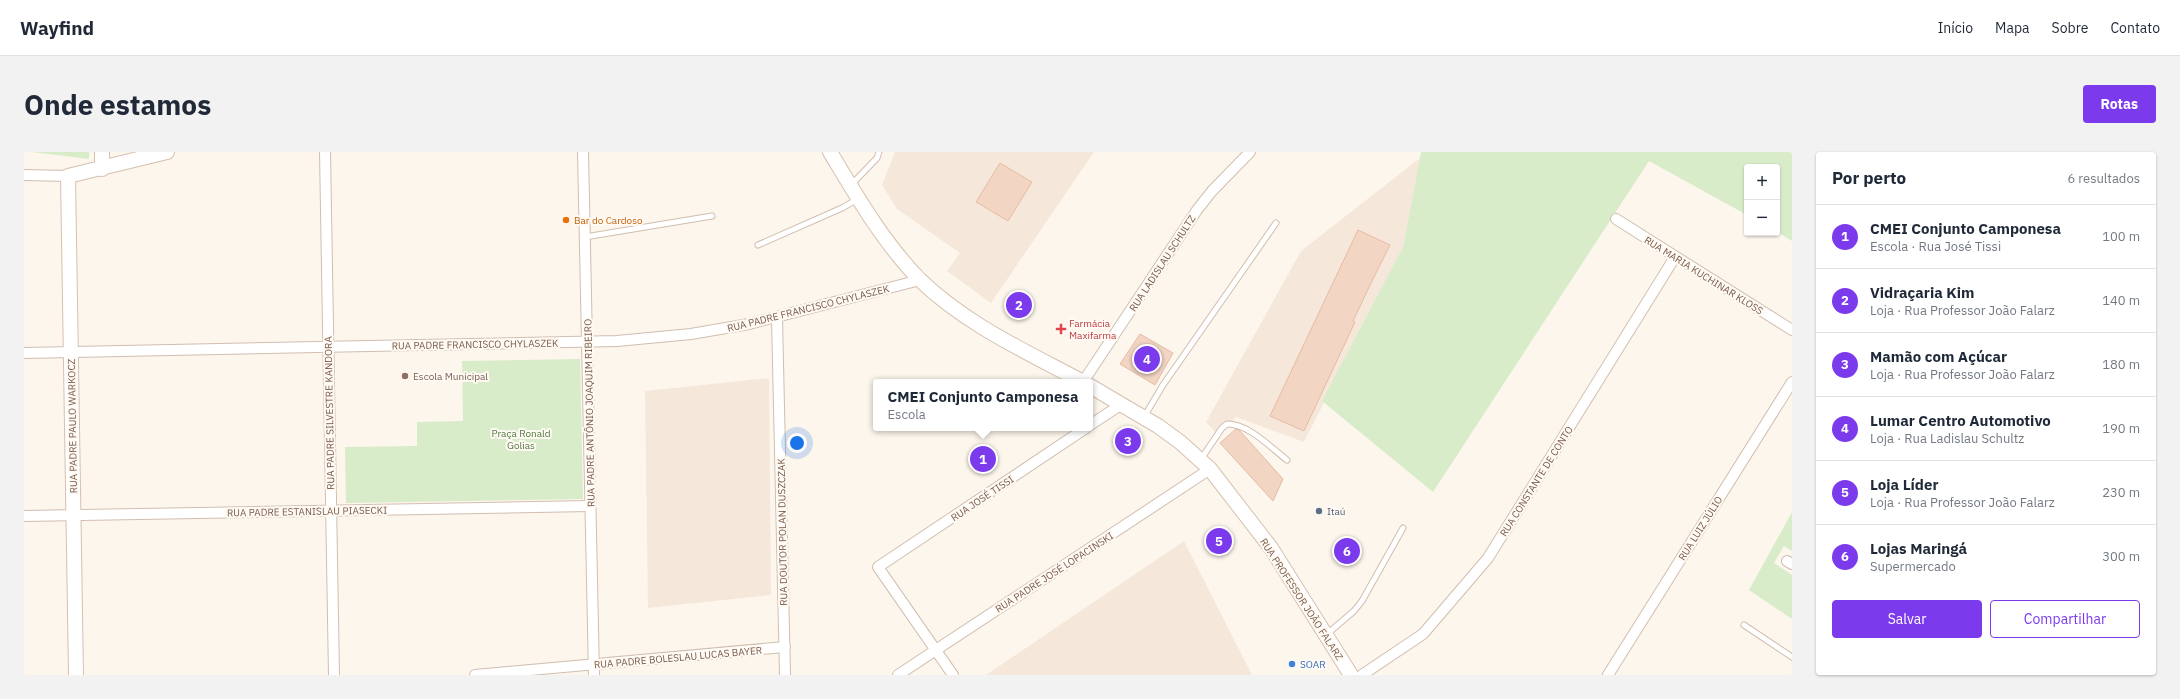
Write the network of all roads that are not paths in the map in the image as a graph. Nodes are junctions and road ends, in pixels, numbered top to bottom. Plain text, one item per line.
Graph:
1 (102, 152) edge
2 (167, 152) edge
3 (325, 152) edge
4 (583, 152) edge
5 (830, 152) edge
6 (879, 152) edge
7 (1250, 152) edge
8 (102, 169) junction
9 (24, 175) edge
10 (68, 176) junction
11 (850, 185) junction
12 (858, 199) junction
13 (712, 216) dead end
14 (1616, 220) dead end
15 (1276, 223) dead end
16 (585, 237) junction
17 (758, 245) dead end
18 (1675, 257) junction
19 (920, 280) junction
20 (777, 318) junction
21 (1792, 330) edge
22 (587, 342) junction
23 (328, 347) junction
24 (70, 352) junction
25 (24, 353) edge
26 (1078, 379) edge
27 (1085, 379) edge
28 (1792, 382) edge
29 (1093, 388) edge
30 (1122, 404) junction
31 (1144, 417) junction
32 (1093, 423) edge
33 (1082, 431) edge
34 (1287, 460) dead end
35 (1205, 464) junction
36 (590, 506) junction
37 (331, 511) junction
38 (24, 516) edge
39 (73, 516) junction
40 (1403, 528) dead end
41 (1744, 625) dead end
42 (1326, 634) junction
43 (785, 647) junction
44 (936, 650) junction
45 (1792, 657) edge
46 (594, 670) edge
47 (533, 673) edge
48 (76, 675) edge
49 (334, 675) edge
50 (475, 675) edge
51 (785, 675) edge
52 (898, 675) edge
53 (953, 675) edge
54 (1351, 675) edge
55 (1362, 675) edge
56 (1608, 675) edge

1 - 8 main road
2 - 8 main road
3 - 23 street, RUA PADRE SILVESTRE KANDORA
4 - 16 street, RUA PADRE ANTÔNIO JOAQUIM RIBEIRO
5 - 11 main road
6 - 11 lane
7 - 27 street, RUA LADISLAU SCHULTZ
8 - 10 main road
9 - 10 street
10 - 24 main road, RUA PADRE PAULO WARKOCZ
11 - 12 main road
12 - 17 lane
12 - 19 main road
13 - 16 lane
14 - 18 street, RUA MARIA KUCHINAR KLOSS
15 - 31 lane
16 - 22 street, RUA PADRE ANTÔNIO JOAQUIM RIBEIRO
18 - 21 street, RUA MARIA KUCHINAR KLOSS
18 - 55 street, RUA CONSTANTE DE CONTO
19 - 20 street, RUA PADRE FRANCISCO CHYLASZEK
19 - 26 main road
20 - 22 street, RUA PADRE FRANCISCO CHYLASZEK
20 - 43 street, RUA DOUTOR POLAN DUSZCZAK
22 - 23 street, RUA PADRE FRANCISCO CHYLASZEK
22 - 36 street, RUA PADRE ANTÔNIO JOAQUIM RIBEIRO
23 - 24 street, RUA PADRE FRANCISCO CHYLASZEK
23 - 37 street, RUA PADRE SILVESTRE KANDORA
24 - 25 street, RUA PADRE FRANCISCO CHYLASZEK
24 - 39 main road, RUA PADRE PAULO WARKOCZ
28 - 56 street, RUA LUIZ JÚLIO
29 - 30 main road, RUA PROFESSOR JOÃO FALARZ
30 - 31 main road, RUA PROFESSOR JOÃO FALARZ
30 - 32 street
31 - 35 main road, RUA PROFESSOR JOÃO FALARZ
33 - 44 street, RUA JOSÉ TISSI
34 - 35 lane
35 - 42 main road, RUA PROFESSOR JOÃO FALARZ
35 - 44 street, RUA PADRE JOSÉ LOPACINSKI
36 - 37 street, RUA PADRE ESTANISLAU PIASECKI
36 - 46 street, RUA PADRE ANTÔNIO JOAQUIM RIBEIRO
37 - 39 street, RUA PADRE ESTANISLAU PIASECKI
37 - 49 street, RUA PADRE SILVESTRE KANDORA
38 - 39 street, RUA PADRE ESTANISLAU PIASECKI
39 - 48 main road, RUA PADRE PAULO WARKOCZ
40 - 42 lane
41 - 45 lane
42 - 54 main road, RUA PROFESSOR JOÃO FALARZ
43 - 46 street, RUA PADRE BOLESLAU LUCAS BAYER
43 - 51 street, RUA DOUTOR POLAN DUSZCZAK
44 - 52 street, RUA PADRE JOSÉ LOPACINSKI
44 - 53 street
46 - 47 street, RUA PADRE BOLESLAU LUCAS BAYER
47 - 50 street, RUA PADRE BOLESLAU LUCAS BAYER

